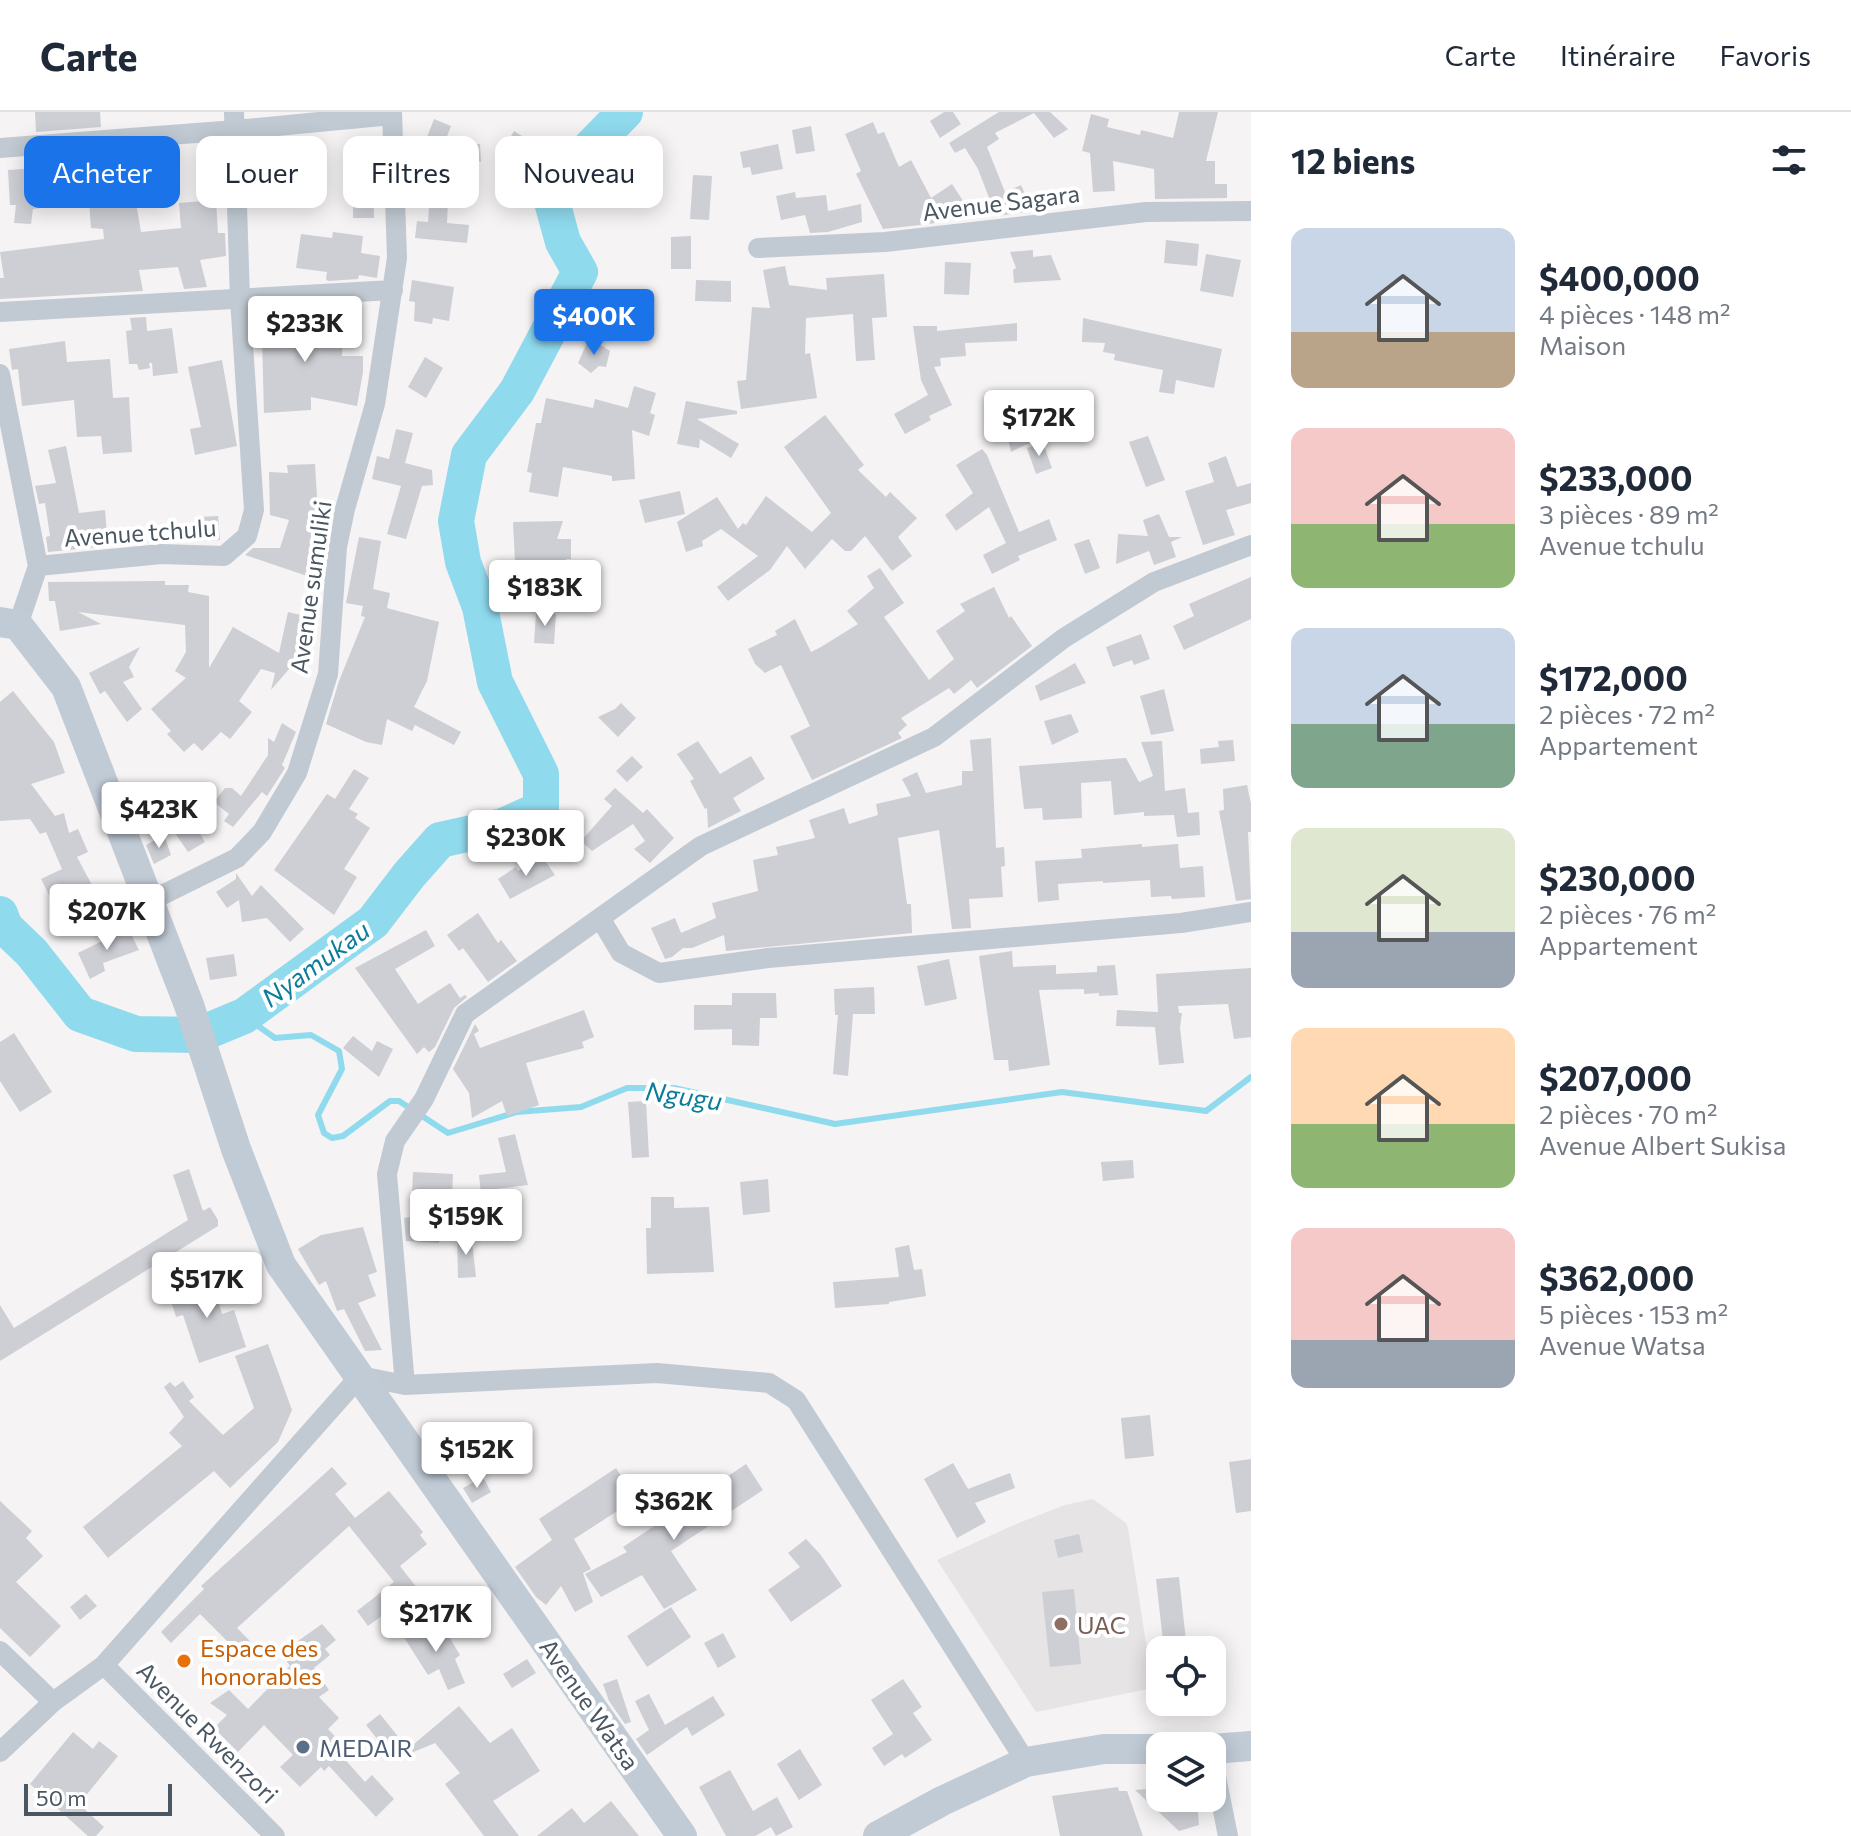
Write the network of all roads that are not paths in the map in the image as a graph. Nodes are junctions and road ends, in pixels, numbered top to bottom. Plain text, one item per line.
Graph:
1 (392, 113) edge
2 (235, 121) edge
3 (0, 148) edge
4 (1251, 211) edge
5 (758, 248) dead end
6 (393, 290) junction
7 (240, 299) junction
8 (0, 312) edge
9 (0, 374) edge
10 (1251, 545) edge
11 (38, 566) junction
12 (9, 623) edge
13 (150, 901) junction
14 (1251, 912) edge
15 (600, 918) junction
16 (360, 1376) junction
17 (405, 1385) junction
18 (0, 1651) edge
19 (104, 1665) junction
20 (53, 1702) junction
21 (1251, 1746) edge
22 (1226, 1748) edge
23 (1146, 1749) edge
24 (0, 1752) edge
25 (1026, 1762) junction
26 (1223, 1812) edge
27 (275, 1836) edge
28 (682, 1836) edge
29 (878, 1836) edge
30 (1228, 1836) edge

1 - 2 street
1 - 6 street, Avenue sumuliki
2 - 3 street
2 - 7 street, Avenue tchulu
4 - 5 street, Avenue Sagara
6 - 7 street
6 - 13 street, Avenue sumuliki
7 - 8 street
7 - 11 street, Avenue tchulu
9 - 11 street
10 - 15 street
11 - 12 street
12 - 13 street, Avenue Watsa
13 - 16 street, Avenue Watsa
14 - 15 street
15 - 17 street
16 - 17 street
16 - 19 street
16 - 28 street, Avenue Watsa
17 - 25 street
18 - 20 street
19 - 20 street
19 - 27 street, Avenue Rwenzori
20 - 24 street
21 - 22 street
23 - 25 street
25 - 29 street
26 - 30 street

